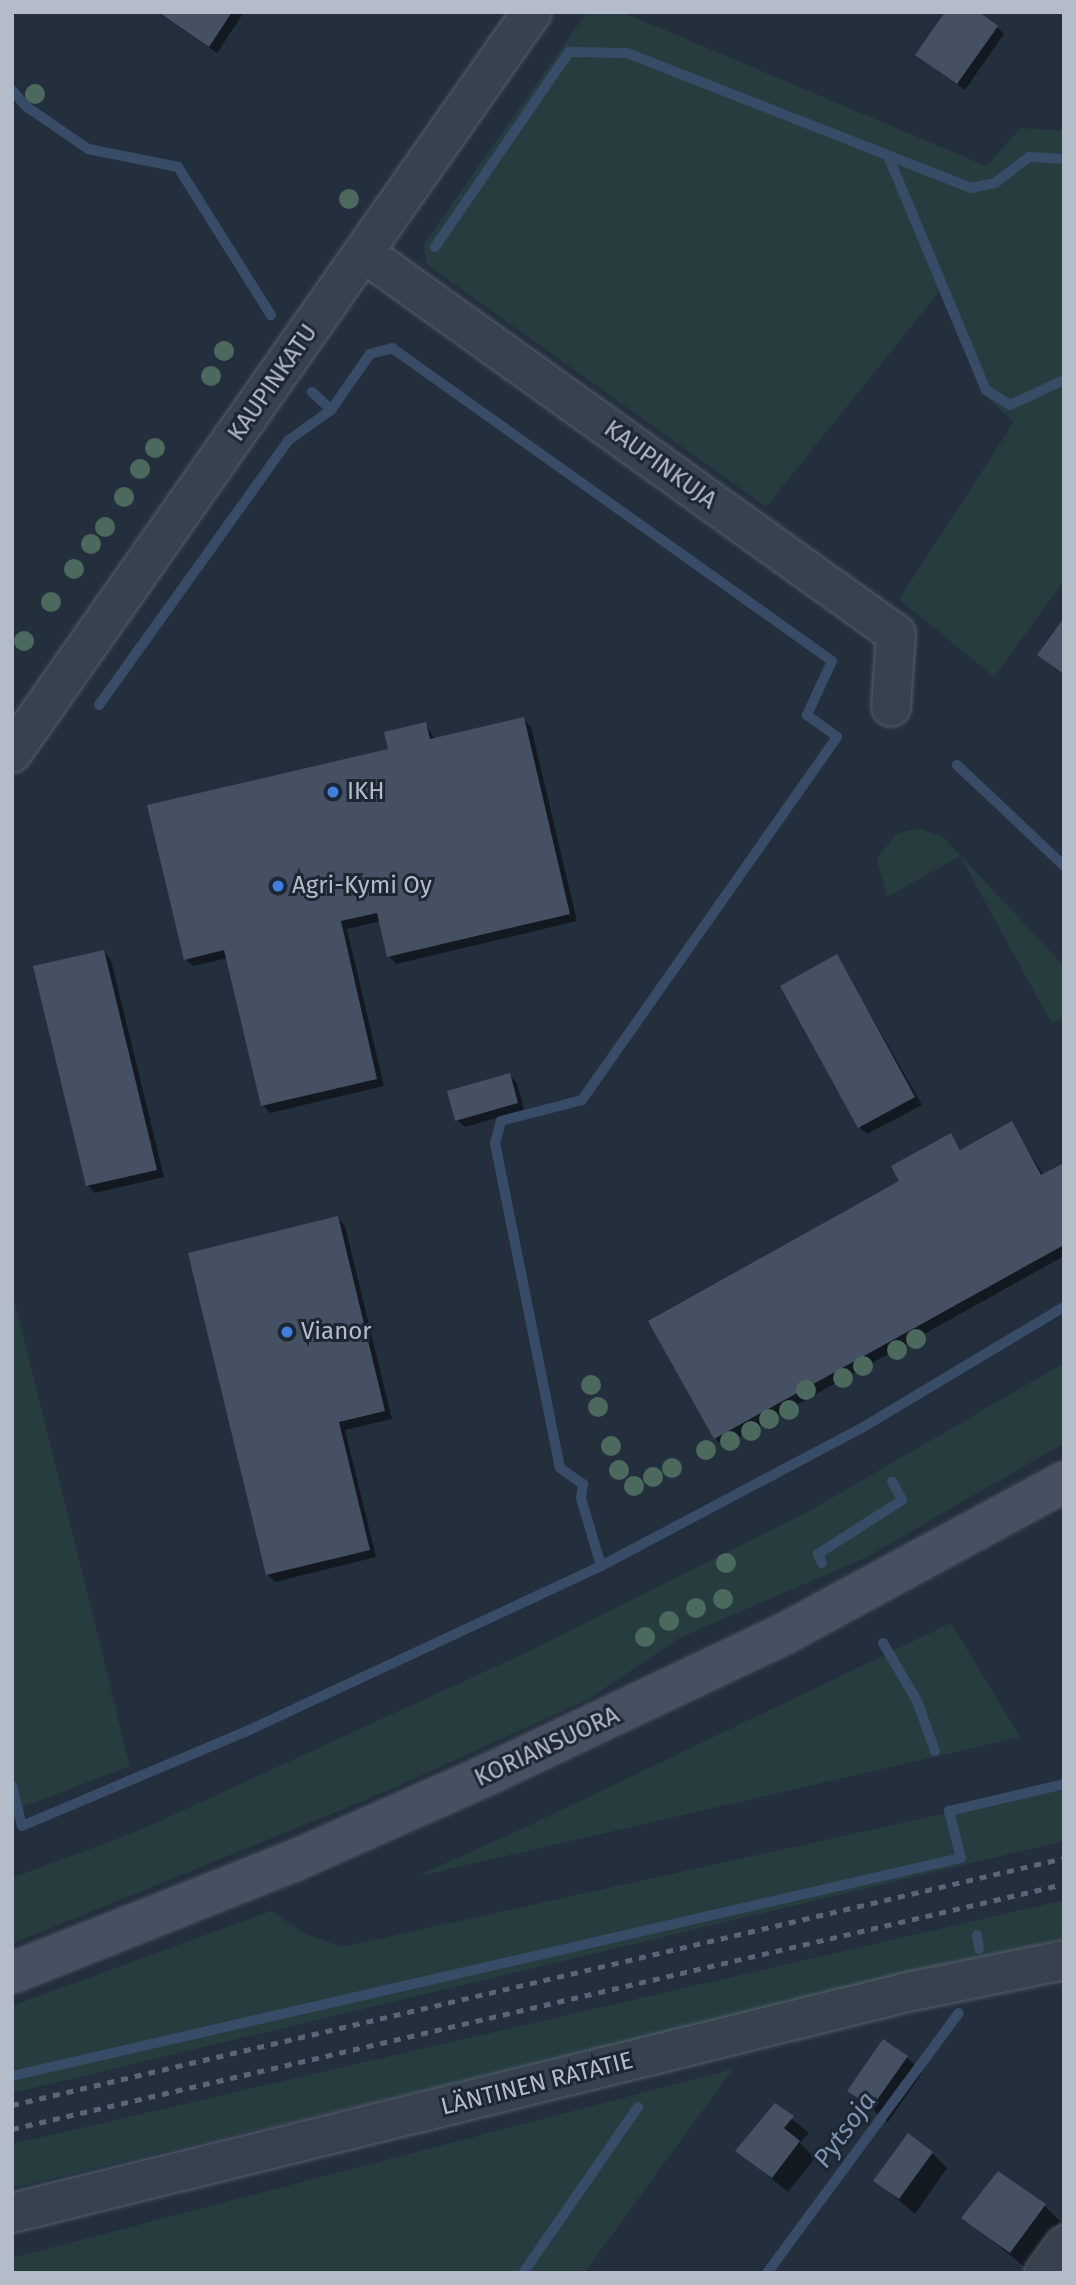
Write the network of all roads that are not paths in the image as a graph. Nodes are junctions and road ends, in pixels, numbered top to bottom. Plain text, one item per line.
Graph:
1 (532, 12) edge
2 (365, 253) junction
3 (891, 707) dead end
4 (12, 753) edge
5 (1064, 1482) edge
6 (1064, 1959) edge
7 (12, 1973) edge
8 (12, 2213) edge
9 (1064, 2245) edge
10 (1044, 2273) edge

1 - 2 street, KAUPINKATU
2 - 3 street, KAUPINKUJA
2 - 4 street, KAUPINKATU
5 - 7 main road, KORIANSUORA
6 - 8 street, LÄNTINEN RATATIE
9 - 10 street

